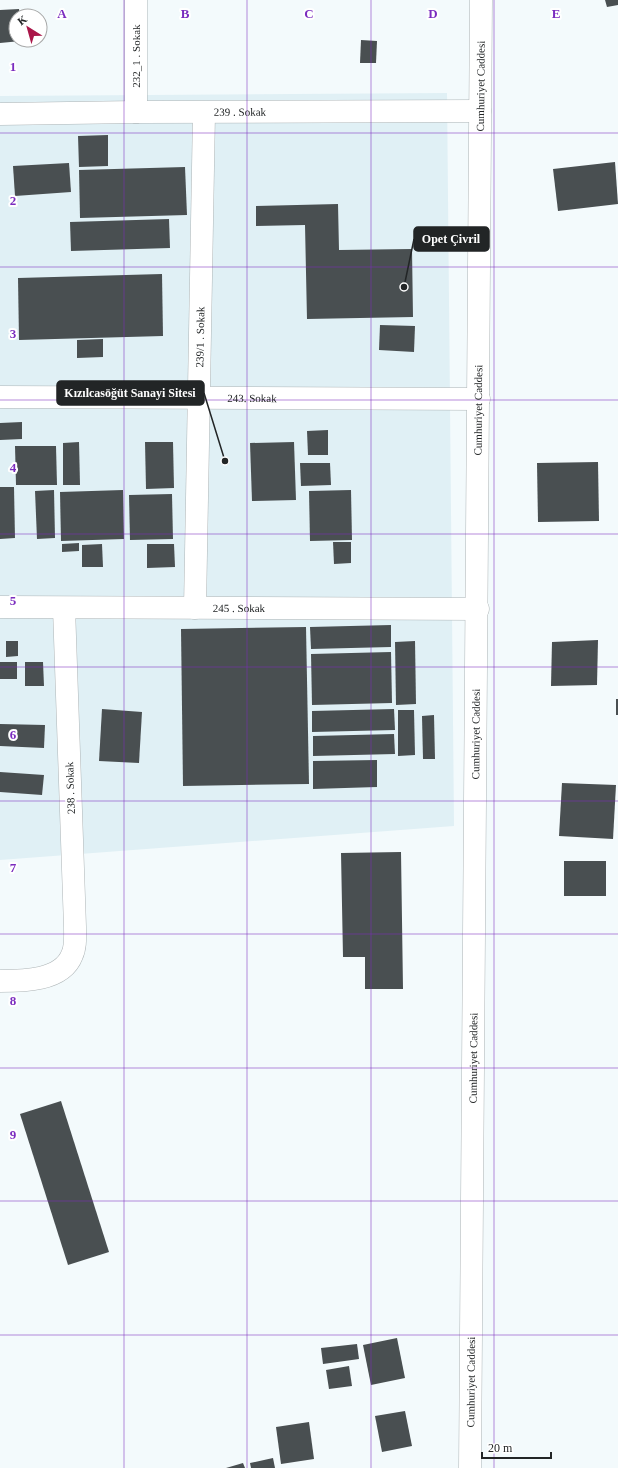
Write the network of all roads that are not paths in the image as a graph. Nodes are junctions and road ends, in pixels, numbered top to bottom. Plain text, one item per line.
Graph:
1 (136, 0) edge
2 (481, 0) edge
3 (480, 111) junction
4 (136, 112) junction
5 (204, 113) junction
6 (0, 114) edge
7 (0, 397) edge
8 (199, 399) junction
9 (479, 399) junction
10 (0, 607) edge
11 (64, 608) junction
12 (195, 608) junction
13 (478, 609) junction
14 (0, 982) edge
15 (470, 1468) edge

1 - 4 street, 232_1 . Sokak
2 - 3 street, Cumhuriyet Caddesi
3 - 5 street, 239 . Sokak
3 - 9 street, Cumhuriyet Caddesi
4 - 5 street, 239 . Sokak
4 - 6 street, 239 . Sokak
5 - 8 street, 239/1 . Sokak
7 - 8 street, 243. Sokak
8 - 9 street, 243. Sokak
8 - 12 street, 239/1 . Sokak
9 - 13 street, Cumhuriyet Caddesi
10 - 11 street, 245 . Sokak
11 - 12 street, 245 . Sokak
11 - 14 street, 238 . Sokak
12 - 13 street, 245 . Sokak
13 - 15 street, Cumhuriyet Caddesi

